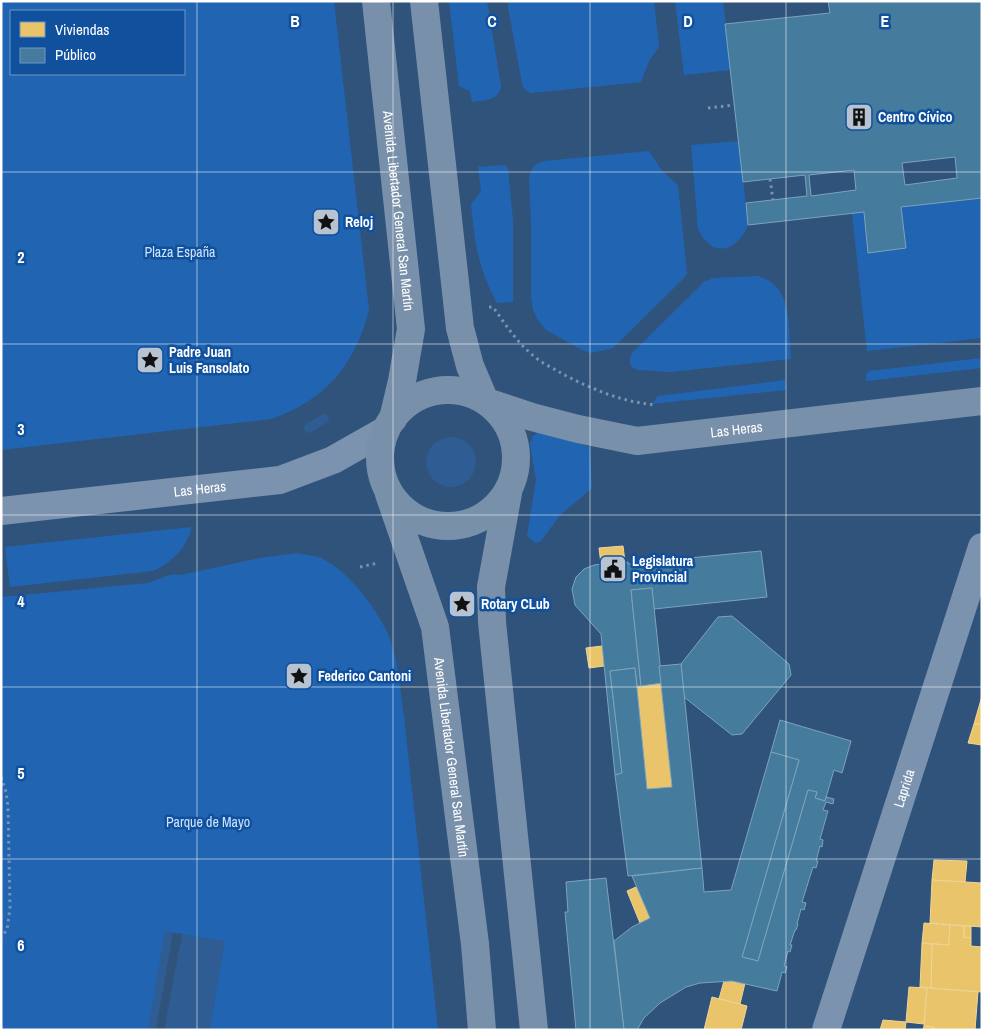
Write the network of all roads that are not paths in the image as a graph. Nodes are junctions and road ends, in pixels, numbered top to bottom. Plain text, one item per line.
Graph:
1 (376, 1) edge
2 (424, 1) edge
3 (489, 401) junction
4 (982, 402) edge
5 (390, 424) junction
6 (508, 493) junction
7 (389, 494) junction
8 (1, 511) edge
9 (982, 548) edge
10 (482, 1030) edge
11 (534, 1030) edge
12 (826, 1030) edge

1 - 5 main road, Avenida Libertador General San Martín
2 - 3 main road
3 - 4 main road, Las Heras
3 - 5 main road
3 - 6 main road
5 - 7 main road
5 - 8 street, Las Heras
6 - 7 main road
6 - 11 main road
7 - 10 main road, Avenida Libertador General San Martín
9 - 12 street, Laprida

